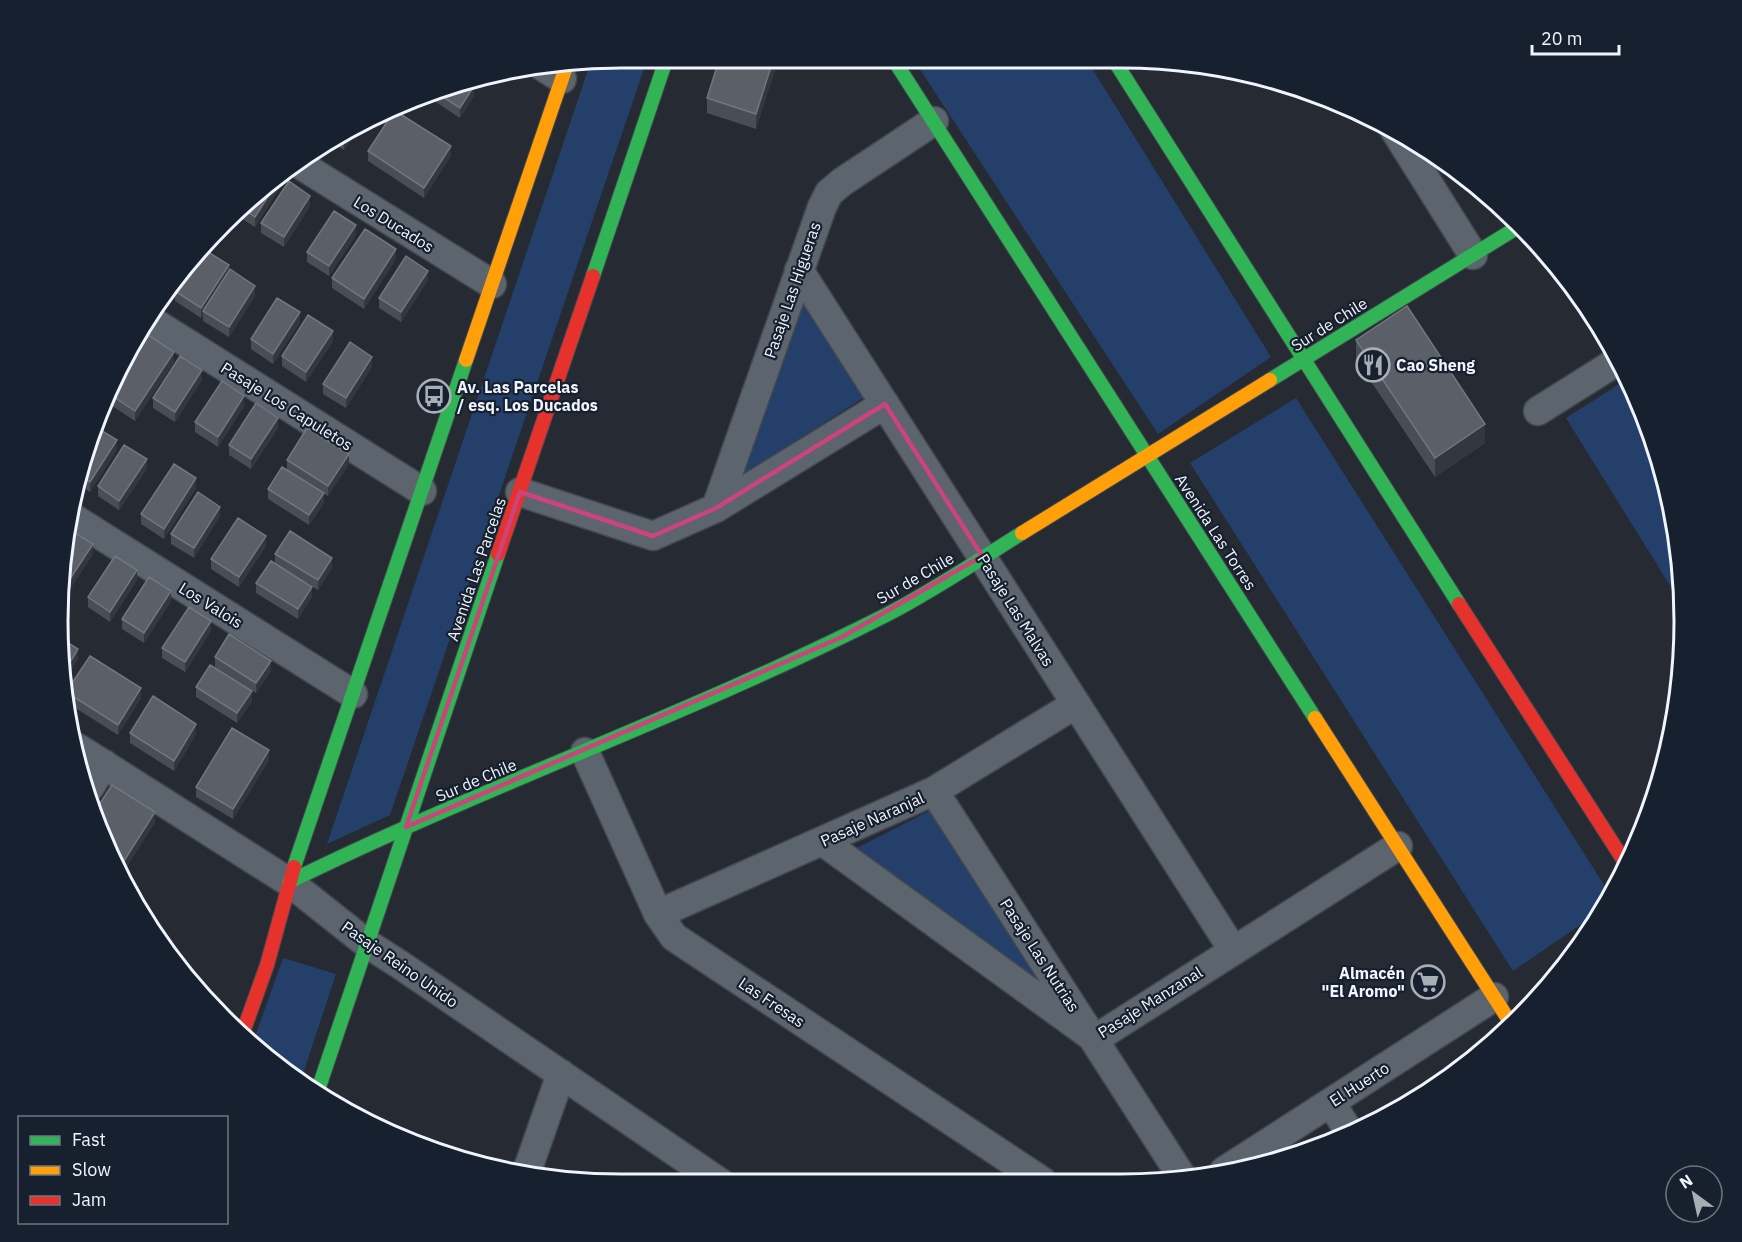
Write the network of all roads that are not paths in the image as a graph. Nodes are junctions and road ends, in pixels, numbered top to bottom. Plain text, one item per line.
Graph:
1 (663, 68) edge
2 (899, 68) edge
3 (1119, 68) edge
4 (557, 71) edge
5 (934, 121) junction
6 (1405, 146) edge
7 (304, 167) edge
8 (1512, 230) edge
9 (1473, 255) junction
10 (799, 270) junction
11 (492, 284) junction
12 (155, 323) edge
13 (1303, 359) junction
14 (1611, 365) edge
15 (885, 404) junction
16 (1538, 411) dead end
17 (1148, 455) junction
18 (422, 491) junction
19 (520, 492) junction
20 (716, 508) junction
21 (77, 520) edge
22 (982, 556) junction
23 (353, 694) junction
24 (1076, 704) junction
25 (585, 752) junction
26 (85, 758) edge
27 (97, 776) edge
28 (934, 791) junction
29 (406, 827) junction
30 (822, 842) junction
31 (1398, 846) junction
32 (1621, 857) edge
33 (289, 882) junction
34 (658, 914) junction
35 (366, 943) junction
36 (1233, 950) junction
37 (1494, 997) junction
38 (1507, 1017) edge
39 (245, 1026) edge
40 (1095, 1039) junction
41 (561, 1074) junction
42 (320, 1085) edge
43 (1331, 1103) junction
44 (1346, 1126) edge
45 (1238, 1162) edge
46 (529, 1167) edge
47 (1178, 1171) edge
48 (708, 1174) edge
49 (1031, 1174) edge

1 - 19 street, Avenida Las Parcelas
2 - 5 street, Avenida Las Torres
3 - 13 street
4 - 11 street
5 - 10 street, Pasaje Las Higueras
5 - 17 street, Avenida Las Torres
6 - 9 street
7 - 11 street, Los Ducados
8 - 9 street, Sur de Chile
9 - 13 street, Sur de Chile
10 - 15 street, Pasaje Las Malvas
10 - 20 street, Pasaje Las Higueras
11 - 18 street
12 - 18 street, Pasaje Los Capuletos
13 - 17 street, Sur de Chile
13 - 32 street
14 - 16 street
15 - 20 street
15 - 22 street, Pasaje Las Malvas
17 - 22 street, Sur de Chile
17 - 31 street, Avenida Las Torres
18 - 23 street
19 - 20 street
19 - 29 street, Avenida Las Parcelas
21 - 23 street, Los Valois
22 - 24 street, Pasaje Las Malvas
22 - 25 street, Sur de Chile
23 - 33 street
24 - 28 street, Pasaje Naranjal
24 - 36 street, Pasaje Las Malvas
25 - 29 street, Sur de Chile
25 - 34 street, Las Fresas
26 - 27 street, Pasaje Reino Unido
27 - 33 street, Pasaje Reino Unido
28 - 30 street, Pasaje Naranjal
28 - 40 street, Pasaje Las Nutrias
29 - 33 street, Sur de Chile
29 - 35 street, Avenida Las Parcelas
30 - 34 street, Pasaje Naranjal
30 - 40 street, Pasaje Manzanal
31 - 36 street, Pasaje Manzanal
31 - 37 street, Avenida Las Torres
33 - 35 street, Pasaje Reino Unido
33 - 39 street
34 - 49 street, Las Fresas
35 - 41 street, Pasaje Reino Unido
35 - 42 street, Avenida Las Parcelas
36 - 40 street, Pasaje Manzanal
37 - 38 street, Avenida Las Torres
37 - 43 street, El Huerto
40 - 47 street, Pasaje Las Nutrias
41 - 46 street
41 - 48 street, Pasaje Reino Unido
43 - 44 street
43 - 45 street, El Huerto

